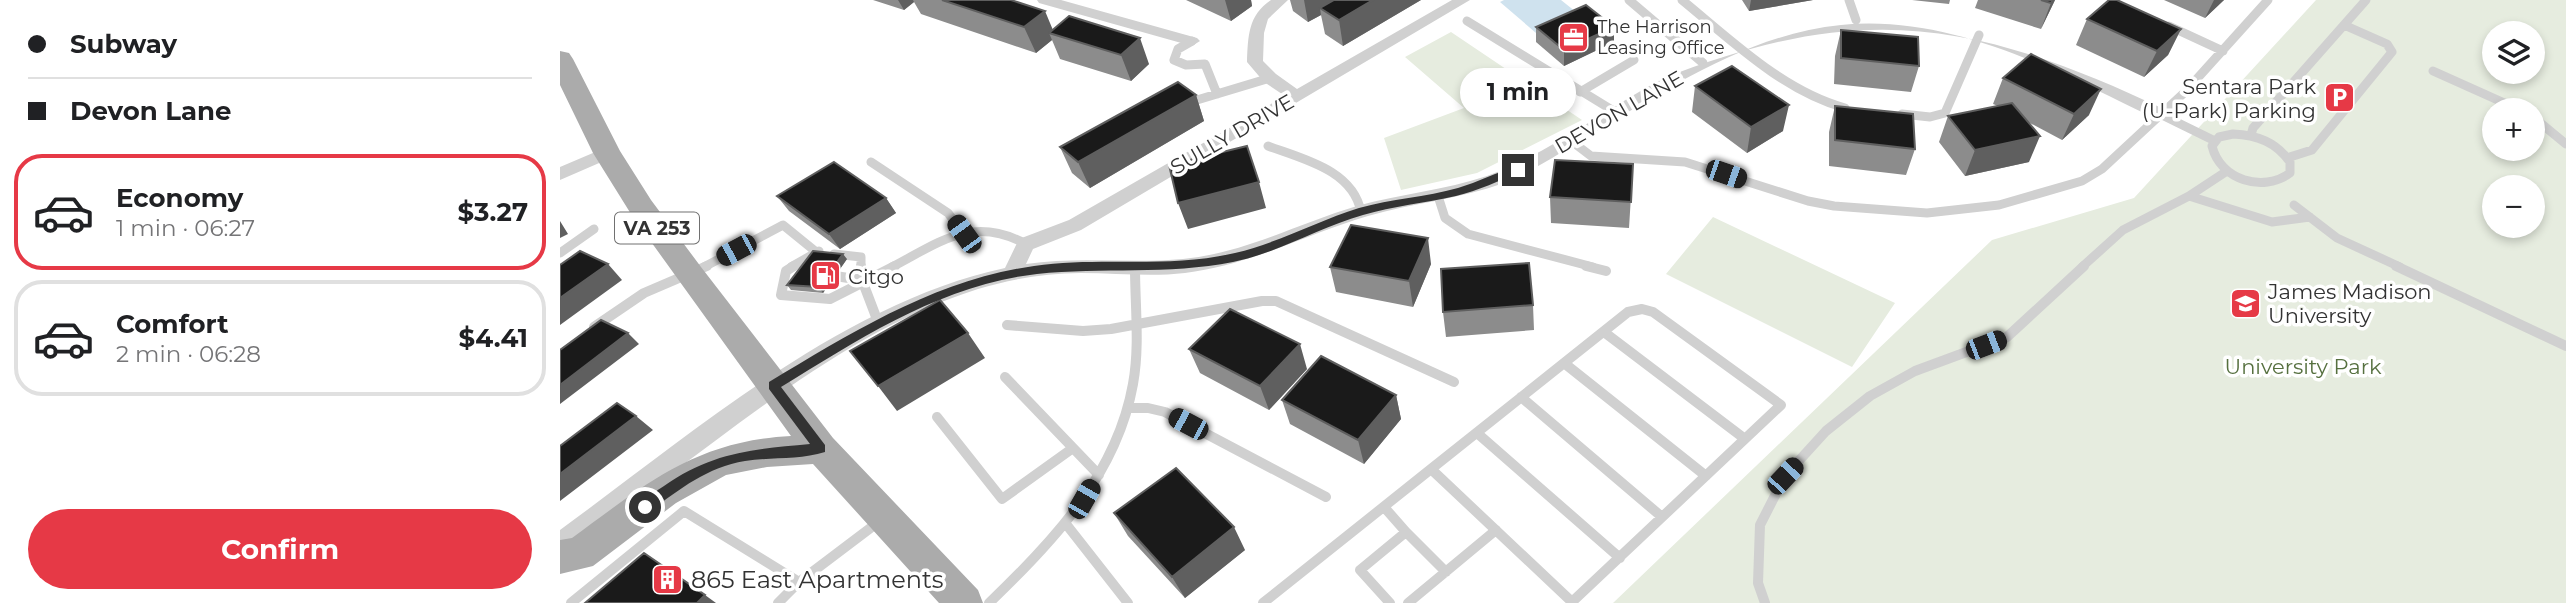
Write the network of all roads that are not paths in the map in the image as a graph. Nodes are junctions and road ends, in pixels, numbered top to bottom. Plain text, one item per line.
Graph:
1 (1044, 0) edge
2 (1281, 0) edge
3 (1463, 0) edge
4 (1629, 0) edge
5 (1682, 0) edge
6 (1849, 0) edge
7 (2269, 0) edge
8 (2366, 0) edge
9 (1856, 20) junction
10 (1466, 21) dead end
11 (2163, 23) edge
12 (2344, 25) junction
13 (1979, 36) junction
14 (1192, 41) joint
15 (1739, 44) junction
16 (2222, 51) junction
17 (560, 59) edge
18 (1634, 60) dead end
19 (1703, 63) junction
20 (2433, 71) dead end
21 (1270, 78) junction
22 (1580, 92) junction
23 (1217, 93) junction
24 (1297, 97) junction
25 (2493, 98) edge
26 (1175, 109) edge
27 (1854, 109) edge
28 (1617, 113) junction
29 (1893, 113) edge
30 (2160, 114) junction
31 (2545, 127) edge
32 (2251, 135) junction
33 (1570, 140) junction
34 (2215, 141) junction
35 (2566, 144) edge
36 (1268, 146) dead end
37 (607, 153) junction
38 (2287, 158) junction
39 (871, 162) dead end
40 (2227, 171) junction
41 (560, 174) edge
42 (1438, 196) junction
43 (2189, 196) junction
44 (2294, 205) dead end
45 (1361, 212) junction
46 (2310, 217) junction
47 (594, 229) dead end
48 (964, 234) junction
49 (1026, 244) junction
50 (815, 251) junction
51 (560, 253) edge
52 (1135, 268) junction
53 (786, 271) junction
54 (1606, 271) dead end
55 (804, 273) edge
56 (1012, 274) junction
57 (690, 275) junction
58 (835, 276) dead end
59 (862, 281) junction
60 (878, 322) junction
61 (1135, 325) junction
62 (1007, 326) dead end
63 (589, 331) edge
64 (1604, 331) junction
65 (2566, 346) edge
66 (1564, 363) junction
67 (1005, 377) dead end
68 (1454, 382) dead end
69 (773, 385) junction
70 (1521, 397) junction
71 (1128, 408) junction
72 (937, 417) dead end
73 (1477, 432) junction
74 (1745, 439) junction
75 (1073, 448) junction
76 (821, 449) junction
77 (1431, 469) junction
78 (1099, 475) junction
79 (1706, 476) junction
80 (1326, 497) dead end
81 (1384, 507) junction
82 (1662, 517) junction
83 (883, 518) junction
84 (1066, 524) junction
85 (1496, 530) junction
86 (1406, 532) junction
87 (560, 543) edge
88 (560, 557) edge
89 (1619, 558) junction
90 (1446, 572) junction
91 (799, 582) junction
92 (571, 603) edge
93 (778, 603) edge
94 (964, 603) edge
95 (989, 603) edge
96 (1128, 603) edge
97 (1263, 603) edge
98 (1390, 603) edge
99 (1408, 603) edge
100 (1573, 603) edge
101 (1765, 603) edge

1 - 14 street
2 - 21 street
3 - 24 street, SULLY DRIVE
4 - 19 lane
5 - 15 lane
6 - 9 lane
7 - 16 lane
8 - 12 lane
9 - 13 street, DEVON LANE
9 - 15 street, DEVON LANE
10 - 22 lane
11 - 16 lane
12 - 32 lane
12 - 38 lane
13 - 29 lane
13 - 30 street, DEVON LANE
14 - 23 lane
15 - 19 street, DEVON LANE
15 - 27 lane
16 - 30 lane
17 - 37 main road, VA 253
18 - 22 lane
19 - 28 street, DEVON LANE
20 - 25 lane
21 - 23 lane
21 - 24 street
22 - 28 lane
23 - 26 lane
24 - 49 street, SULLY DRIVE
28 - 33 street, DEVON LANE
30 - 33 lane
30 - 34 lane
31 - 35 lane
32 - 34 lane
32 - 38 lane
33 - 42 street, DEVON LANE
34 - 40 lane
36 - 45 lane
37 - 41 street
37 - 57 main road, VA 253
38 - 40 lane
39 - 48 lane
40 - 43 lane
42 - 45 street, DEVON LANE
42 - 54 lane
43 - 46 lane
43 - 101 lane
44 - 46 lane
45 - 52 street, DEVON LANE
46 - 65 lane
47 - 51 lane
48 - 49 lane
48 - 59 lane
49 - 56 street
50 - 53 lane
50 - 57 lane
50 - 59 lane
52 - 56 street, DEVON LANE
52 - 61 lane
53 - 55 lane
53 - 59 lane
56 - 60 street, DEVON LANE
57 - 63 lane
57 - 69 main road, VA 253
58 - 59 lane
59 - 60 lane
60 - 69 street, DEVON LANE
61 - 62 lane
61 - 68 lane
61 - 71 lane
64 - 66 lane
64 - 74 lane
64 - 74 lane
66 - 70 lane
66 - 79 lane
67 - 75 lane
69 - 76 main road, VA 253
69 - 87 street, DEVON LANE
70 - 73 lane
70 - 82 lane
71 - 78 lane
71 - 80 lane
72 - 75 lane
73 - 77 lane
73 - 89 lane
74 - 79 lane
75 - 78 lane
76 - 83 main road, VA 253
76 - 88 main road
77 - 81 lane
77 - 85 lane
78 - 84 lane
79 - 82 lane
81 - 86 lane
81 - 97 lane
82 - 89 lane
83 - 91 lane
83 - 94 main road, VA 253
84 - 95 lane
84 - 96 lane
85 - 90 lane
85 - 100 lane
86 - 90 lane
86 - 98 lane
89 - 100 lane
90 - 99 lane
91 - 92 lane
91 - 93 lane

